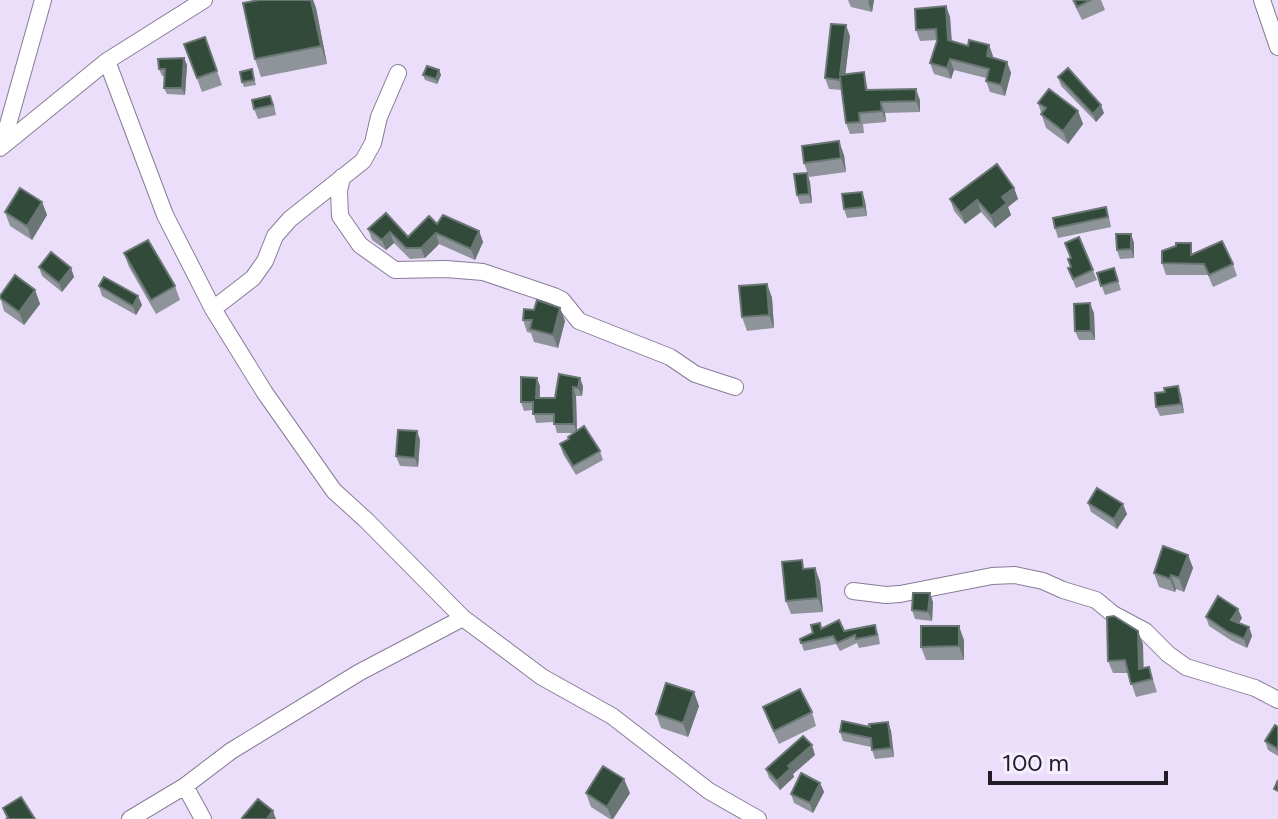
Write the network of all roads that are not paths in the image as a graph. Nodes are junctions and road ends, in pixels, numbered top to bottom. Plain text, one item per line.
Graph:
1 (43, 0) edge
2 (204, 0) edge
3 (1262, 0) edge
4 (1278, 47) edge
5 (107, 61) junction
6 (398, 73) dead end
7 (1, 147) edge
8 (342, 177) junction
9 (213, 309) junction
10 (735, 387) dead end
11 (853, 591) dead end
12 (463, 618) junction
13 (1278, 700) edge
14 (185, 786) junction
15 (727, 802) junction
16 (130, 819) edge
17 (203, 819) edge
18 (722, 819) edge
19 (758, 819) edge

1 - 7 street
2 - 5 street
3 - 4 street
5 - 7 street
5 - 9 street
6 - 8 street
8 - 9 street
8 - 10 street
9 - 12 street
11 - 13 street
12 - 14 street
12 - 15 street
14 - 16 street
14 - 17 street
15 - 18 street
15 - 19 street

